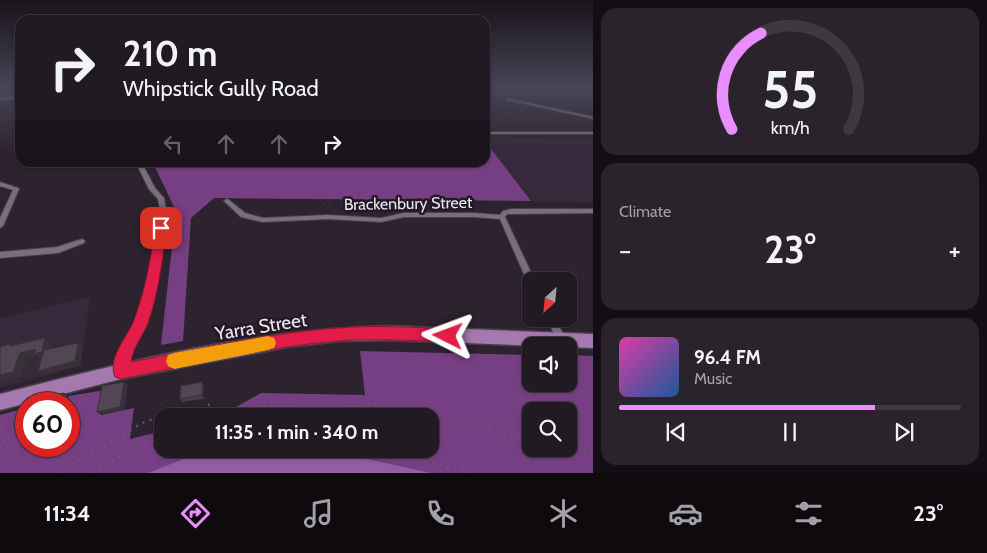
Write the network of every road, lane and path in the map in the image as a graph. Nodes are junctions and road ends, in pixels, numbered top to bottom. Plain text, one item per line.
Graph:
1 (553, 109) edge
2 (593, 118) edge
3 (490, 133) edge
4 (593, 133) edge
5 (141, 167) edge
6 (310, 167) edge
7 (0, 184) edge
8 (227, 201) joint
9 (593, 211) edge
10 (162, 217) junction
11 (502, 217) junction
12 (346, 219) junction
13 (0, 226) edge
14 (82, 242) dead end
15 (0, 255) edge
16 (527, 272) edge
17 (522, 339) edge
18 (577, 341) edge
19 (593, 341) edge
20 (121, 371) junction
21 (0, 402) edge
22 (208, 404) dead end
23 (212, 408) edge
24 (253, 408) edge
25 (326, 408) edge
26 (326, 408) edge
27 (383, 408) edge
28 (154, 419) edge
29 (439, 419) edge
30 (444, 420) junction
31 (439, 421) edge
32 (0, 428) edge
33 (522, 437) edge
34 (154, 441) edge
35 (577, 449) edge
36 (0, 451) edge
37 (593, 454) edge
38 (408, 458) edge
39 (59, 473) edge
40 (93, 473) edge
41 (475, 473) edge

1 - 2 street
3 - 4 street
5 - 10 street
6 - 12 path
7 - 13 street
8 - 10 path
8 - 12 street, Brackenbury Street
9 - 11 street, Brackenbury Street
10 - 20 street
11 - 12 street, Brackenbury Street
11 - 16 street
14 - 15 street
17 - 20 main road, Yarra Street
18 - 19 main road, Yarra Street
20 - 21 main road, Yarra Street
22 - 23 path
24 - 26 path
25 - 27 path
28 - 39 path
29 - 30 path
30 - 31 path
30 - 33 path
32 - 36 path
34 - 40 path
35 - 37 path
38 - 41 path

